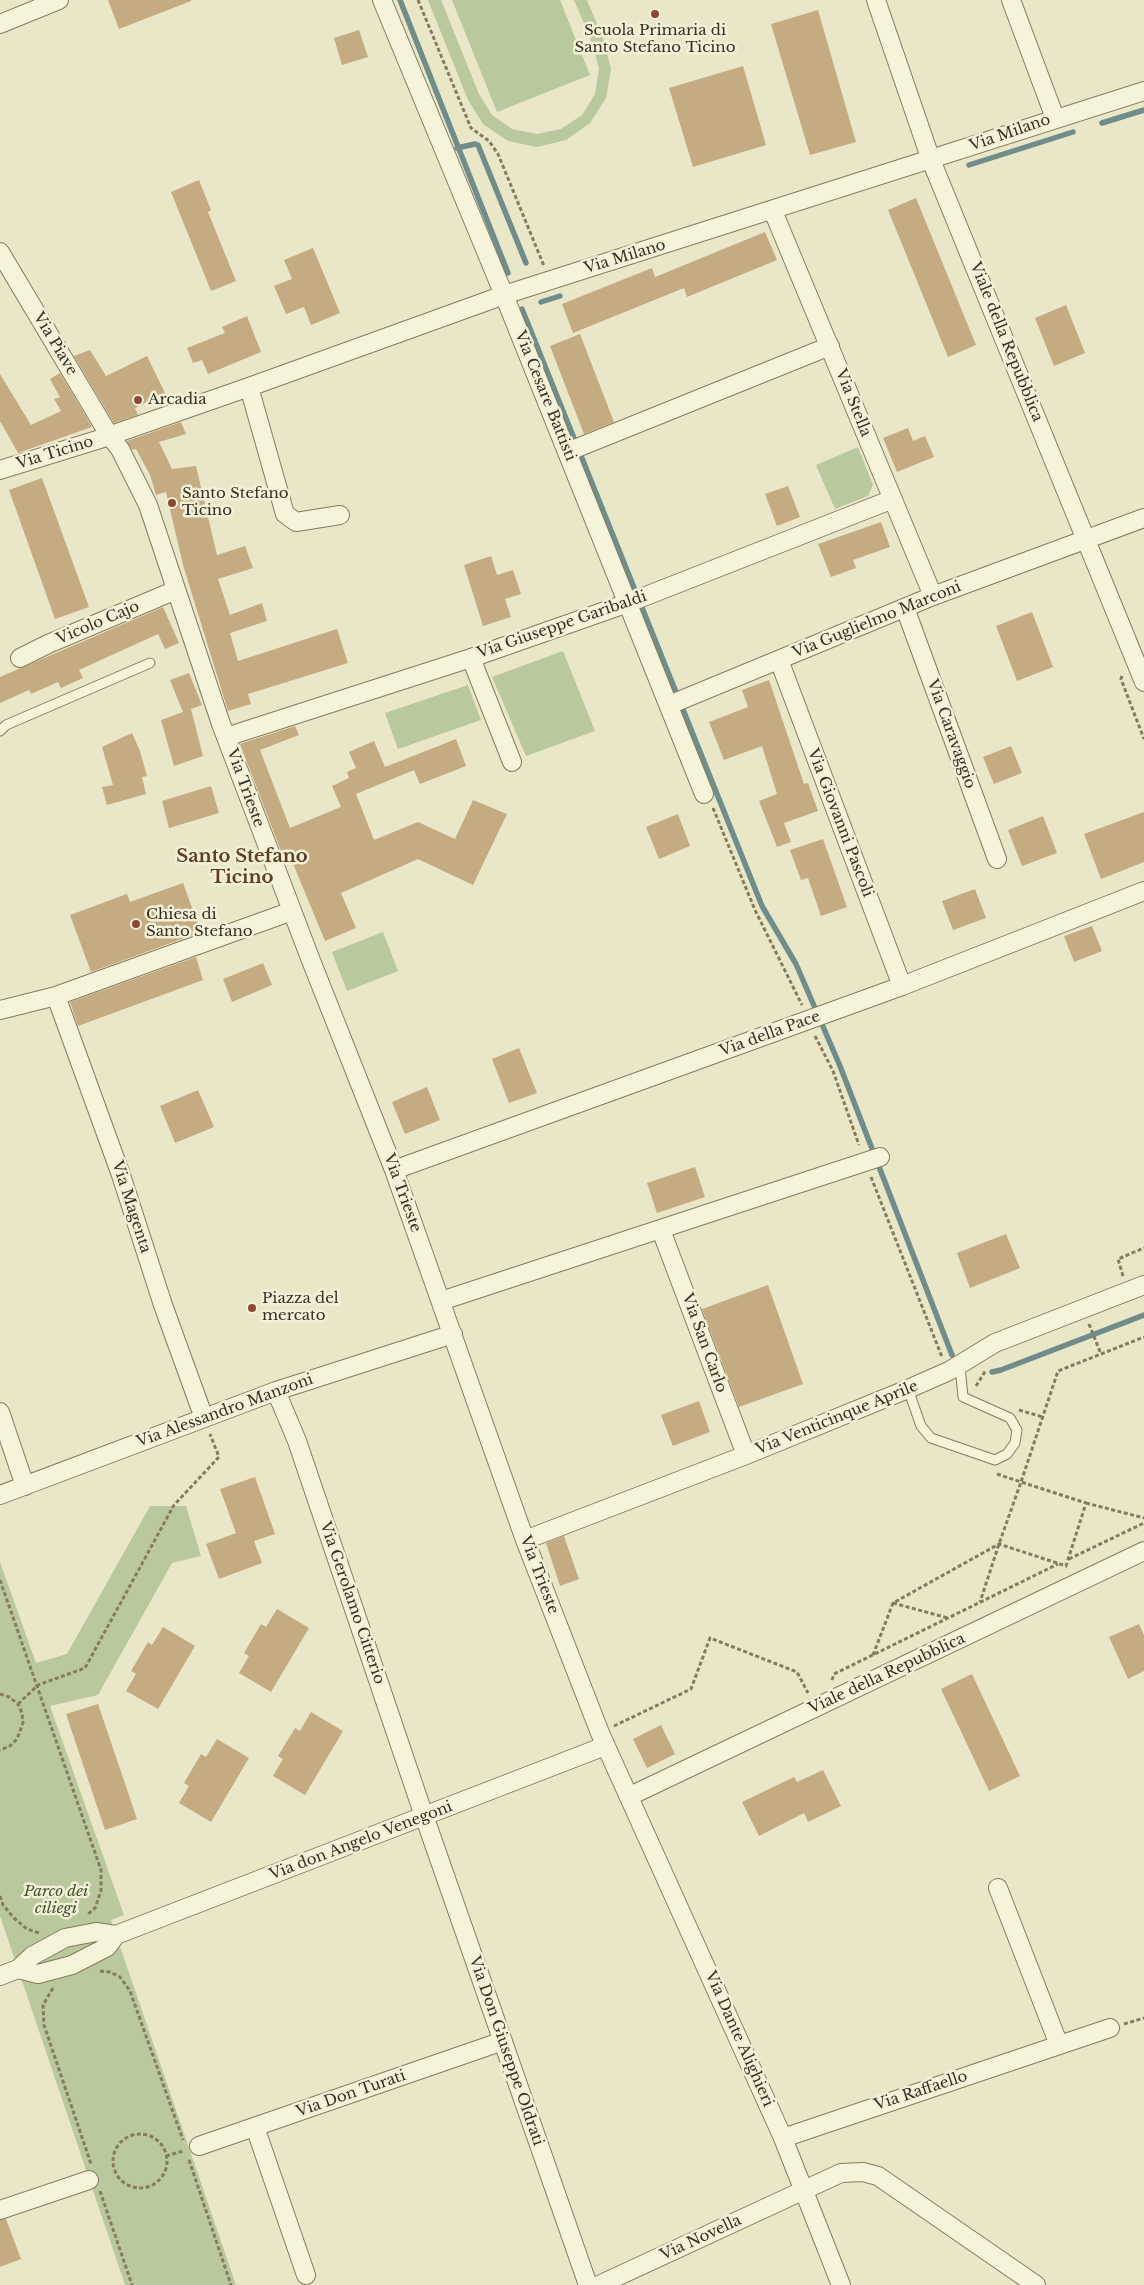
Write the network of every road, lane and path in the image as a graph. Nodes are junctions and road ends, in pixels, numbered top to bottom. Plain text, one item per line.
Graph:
1 (58, 0) edge
2 (382, 0) edge
3 (418, 0) edge
4 (876, 0) edge
5 (1011, 0) edge
6 (0, 24) edge
7 (1144, 91) edge
8 (1055, 118) junction
9 (931, 160) junction
10 (773, 211) junction
11 (0, 252) edge
12 (549, 281) junction
13 (504, 295) junction
14 (830, 346) junction
15 (249, 388) junction
16 (109, 436) junction
17 (574, 449) junction
18 (0, 470) edge
19 (893, 499) junction
20 (340, 515) dead end
21 (1144, 518) edge
22 (1088, 540) junction
23 (176, 590) junction
24 (933, 596) junction
25 (635, 601) junction
26 (905, 608) junction
27 (20, 658) dead end
28 (471, 658) junction
29 (778, 660) junction
30 (150, 663) dead end
31 (1144, 682) edge
32 (676, 702) junction
33 (0, 731) edge
34 (226, 737) junction
35 (512, 762) dead end
36 (704, 794) joint
37 (997, 859) dead end
38 (1144, 891) edge
39 (292, 910) junction
40 (902, 986) junction
41 (56, 996) junction
42 (0, 1010) edge
43 (815, 1018) junction
44 (872, 1160) junction
45 (394, 1170) junction
46 (662, 1230) junction
47 (1144, 1248) edge
48 (1125, 1281) dead end
49 (1144, 1285) edge
50 (441, 1300) junction
51 (1091, 1328) dead end
52 (453, 1334) junction
53 (1144, 1337) edge
54 (1101, 1354) junction
55 (991, 1363) dead end
56 (954, 1368) junction
57 (908, 1389) junction
58 (276, 1391) junction
59 (976, 1392) dead end
60 (1017, 1409) dead end
61 (0, 1412) edge
62 (1043, 1417) junction
63 (204, 1418) junction
64 (746, 1455) junction
65 (995, 1460) junction
66 (1021, 1482) junction
67 (25, 1486) junction
68 (0, 1495) edge
69 (1086, 1503) junction
70 (1144, 1518) edge
71 (1144, 1523) edge
72 (525, 1540) junction
73 (999, 1544) junction
74 (1144, 1551) edge
75 (1068, 1559) junction
76 (1058, 1564) junction
77 (0, 1580) edge
78 (893, 1603) junction
79 (980, 1603) junction
80 (949, 1618) junction
81 (873, 1655) junction
82 (831, 1682) dead end
83 (38, 1685) junction
84 (816, 1690) dead end
85 (0, 1694) edge
86 (18, 1704) junction
87 (602, 1740) junction
88 (0, 1750) edge
89 (630, 1796) junction
90 (424, 1816) junction
91 (998, 1888) dead end
92 (0, 1896) edge
93 (84, 1919) dead end
94 (43, 1935) dead end
95 (116, 1935) junction
96 (18, 1969) junction
97 (92, 1969) dead end
98 (0, 1976) edge
99 (56, 1985) dead end
100 (1110, 2028) dead end
101 (503, 2041) junction
102 (1059, 2045) junction
103 (255, 2127) junction
104 (131, 2136) joint
105 (783, 2138) junction
106 (190, 2148) junction
107 (94, 2179) junction
108 (803, 2190) junction
109 (0, 2210) edge
110 (306, 2275) dead end
111 (132, 2285) edge
112 (231, 2285) edge
113 (588, 2285) edge
114 (599, 2285) edge
115 (841, 2285) edge
116 (1036, 2285) edge

1 - 6 street
2 - 13 street, Via Cesare Battisti
3 - 12 path
4 - 9 street, Viale della Repubblica
5 - 8 street
7 - 8 street, Via Milano
8 - 9 street, Via Milano
9 - 10 street, Via Milano
9 - 22 street, Viale della Repubblica
10 - 12 street, Via Milano
10 - 14 street, Via Stella
11 - 16 street, Via Piave
12 - 13 street, Via Milano
13 - 15 street, Via Milano
13 - 17 street, Via Cesare Battisti
14 - 17 street
14 - 19 street, Via Stella
15 - 16 street, Via Milano
15 - 20 street
16 - 18 street, Via Ticino
16 - 23 street, Via Piave
17 - 25 street, Via Cesare Battisti
19 - 24 street, Via Stella
19 - 25 street, Via Giuseppe Garibaldi
21 - 22 street, Via Guglielmo Marconi
22 - 24 street, Via Guglielmo Marconi
22 - 31 street, Viale della Repubblica
23 - 27 street, Vicolo Cajo
23 - 34 street, Via Trieste
24 - 26 street, Via Guglielmo Marconi
25 - 28 street, Via Giuseppe Garibaldi
25 - 32 street, Via Cesare Battisti
26 - 29 street, Via Guglielmo Marconi
26 - 37 street, Via Caravaggio
28 - 34 street, Via Giuseppe Garibaldi
28 - 35 street
29 - 32 street, Via Guglielmo Marconi
29 - 40 street, Via Giovanni Pascoli
30 - 33 lane
32 - 36 street, Via Cesare Battisti
34 - 39 street, Via Trieste
36 - 43 path
38 - 40 street, Via della Pace
39 - 41 street
39 - 45 street, Via Trieste
40 - 43 street, Via della Pace
41 - 42 street
41 - 63 street, Via Magenta
43 - 44 path
43 - 45 street, Via della Pace
44 - 46 street
44 - 56 path
45 - 50 street, Via Trieste
46 - 50 street
46 - 64 street, Via San Carlo
47 - 48 path
49 - 56 street, Via Venticinque Aprile
50 - 52 street, Via Trieste
51 - 54 path
52 - 58 street, Via Alessandro Manzoni
52 - 72 street, Via Trieste
53 - 54 path
54 - 62 path
55 - 59 path
56 - 57 street, Via Venticinque Aprile
56 - 65 lane
57 - 64 street, Via Venticinque Aprile
57 - 65 lane
58 - 63 street, Via Alessandro Manzoni
58 - 90 street, Via Gerolamo Citterio
60 - 62 path
61 - 67 street
62 - 66 path
63 - 67 street, Via Alessandro Manzoni
63 - 83 path
64 - 72 street, Via Venticinque Aprile
65 - 66 path
66 - 69 path
66 - 73 path
67 - 68 street, Via Alessandro Manzoni
69 - 70 path
69 - 75 path
71 - 75 path
72 - 87 street, Via Trieste
73 - 76 path
73 - 78 path
73 - 79 path
74 - 89 street, Viale della Repubblica
75 - 76 path
76 - 79 path
77 - 83 path
78 - 80 path
78 - 81 path
79 - 80 path
80 - 81 path
81 - 82 path
83 - 86 path
83 - 93 path
84 - 87 path
85 - 86 path
86 - 88 path
87 - 89 street, Via Trieste
87 - 90 street, Via don Angelo Venegoni
89 - 105 street, Via Dante Alighieri
90 - 95 street, Via don Angelo Venegoni
90 - 101 street, Via Don Giuseppe Oldrati
91 - 102 street
92 - 94 path
95 - 96 street, Via don Angelo Venegoni
95 - 96 street, Via don Angelo Venegoni
96 - 98 street, Via don Angelo Venegoni
97 - 106 path
99 - 107 path
100 - 102 street, Via Raffaello
101 - 103 street, Via Don Turati
101 - 113 street, Via Don Giuseppe Oldrati
102 - 105 street, Via Raffaello
103 - 106 street, Via Don Turati
103 - 110 street
104 - 104 path
105 - 108 street, Via Dante Alighieri
106 - 112 path
107 - 109 street
107 - 111 path
108 - 114 street, Via Novella
108 - 115 street, Via Dante Alighieri
108 - 116 street, Via Novella

